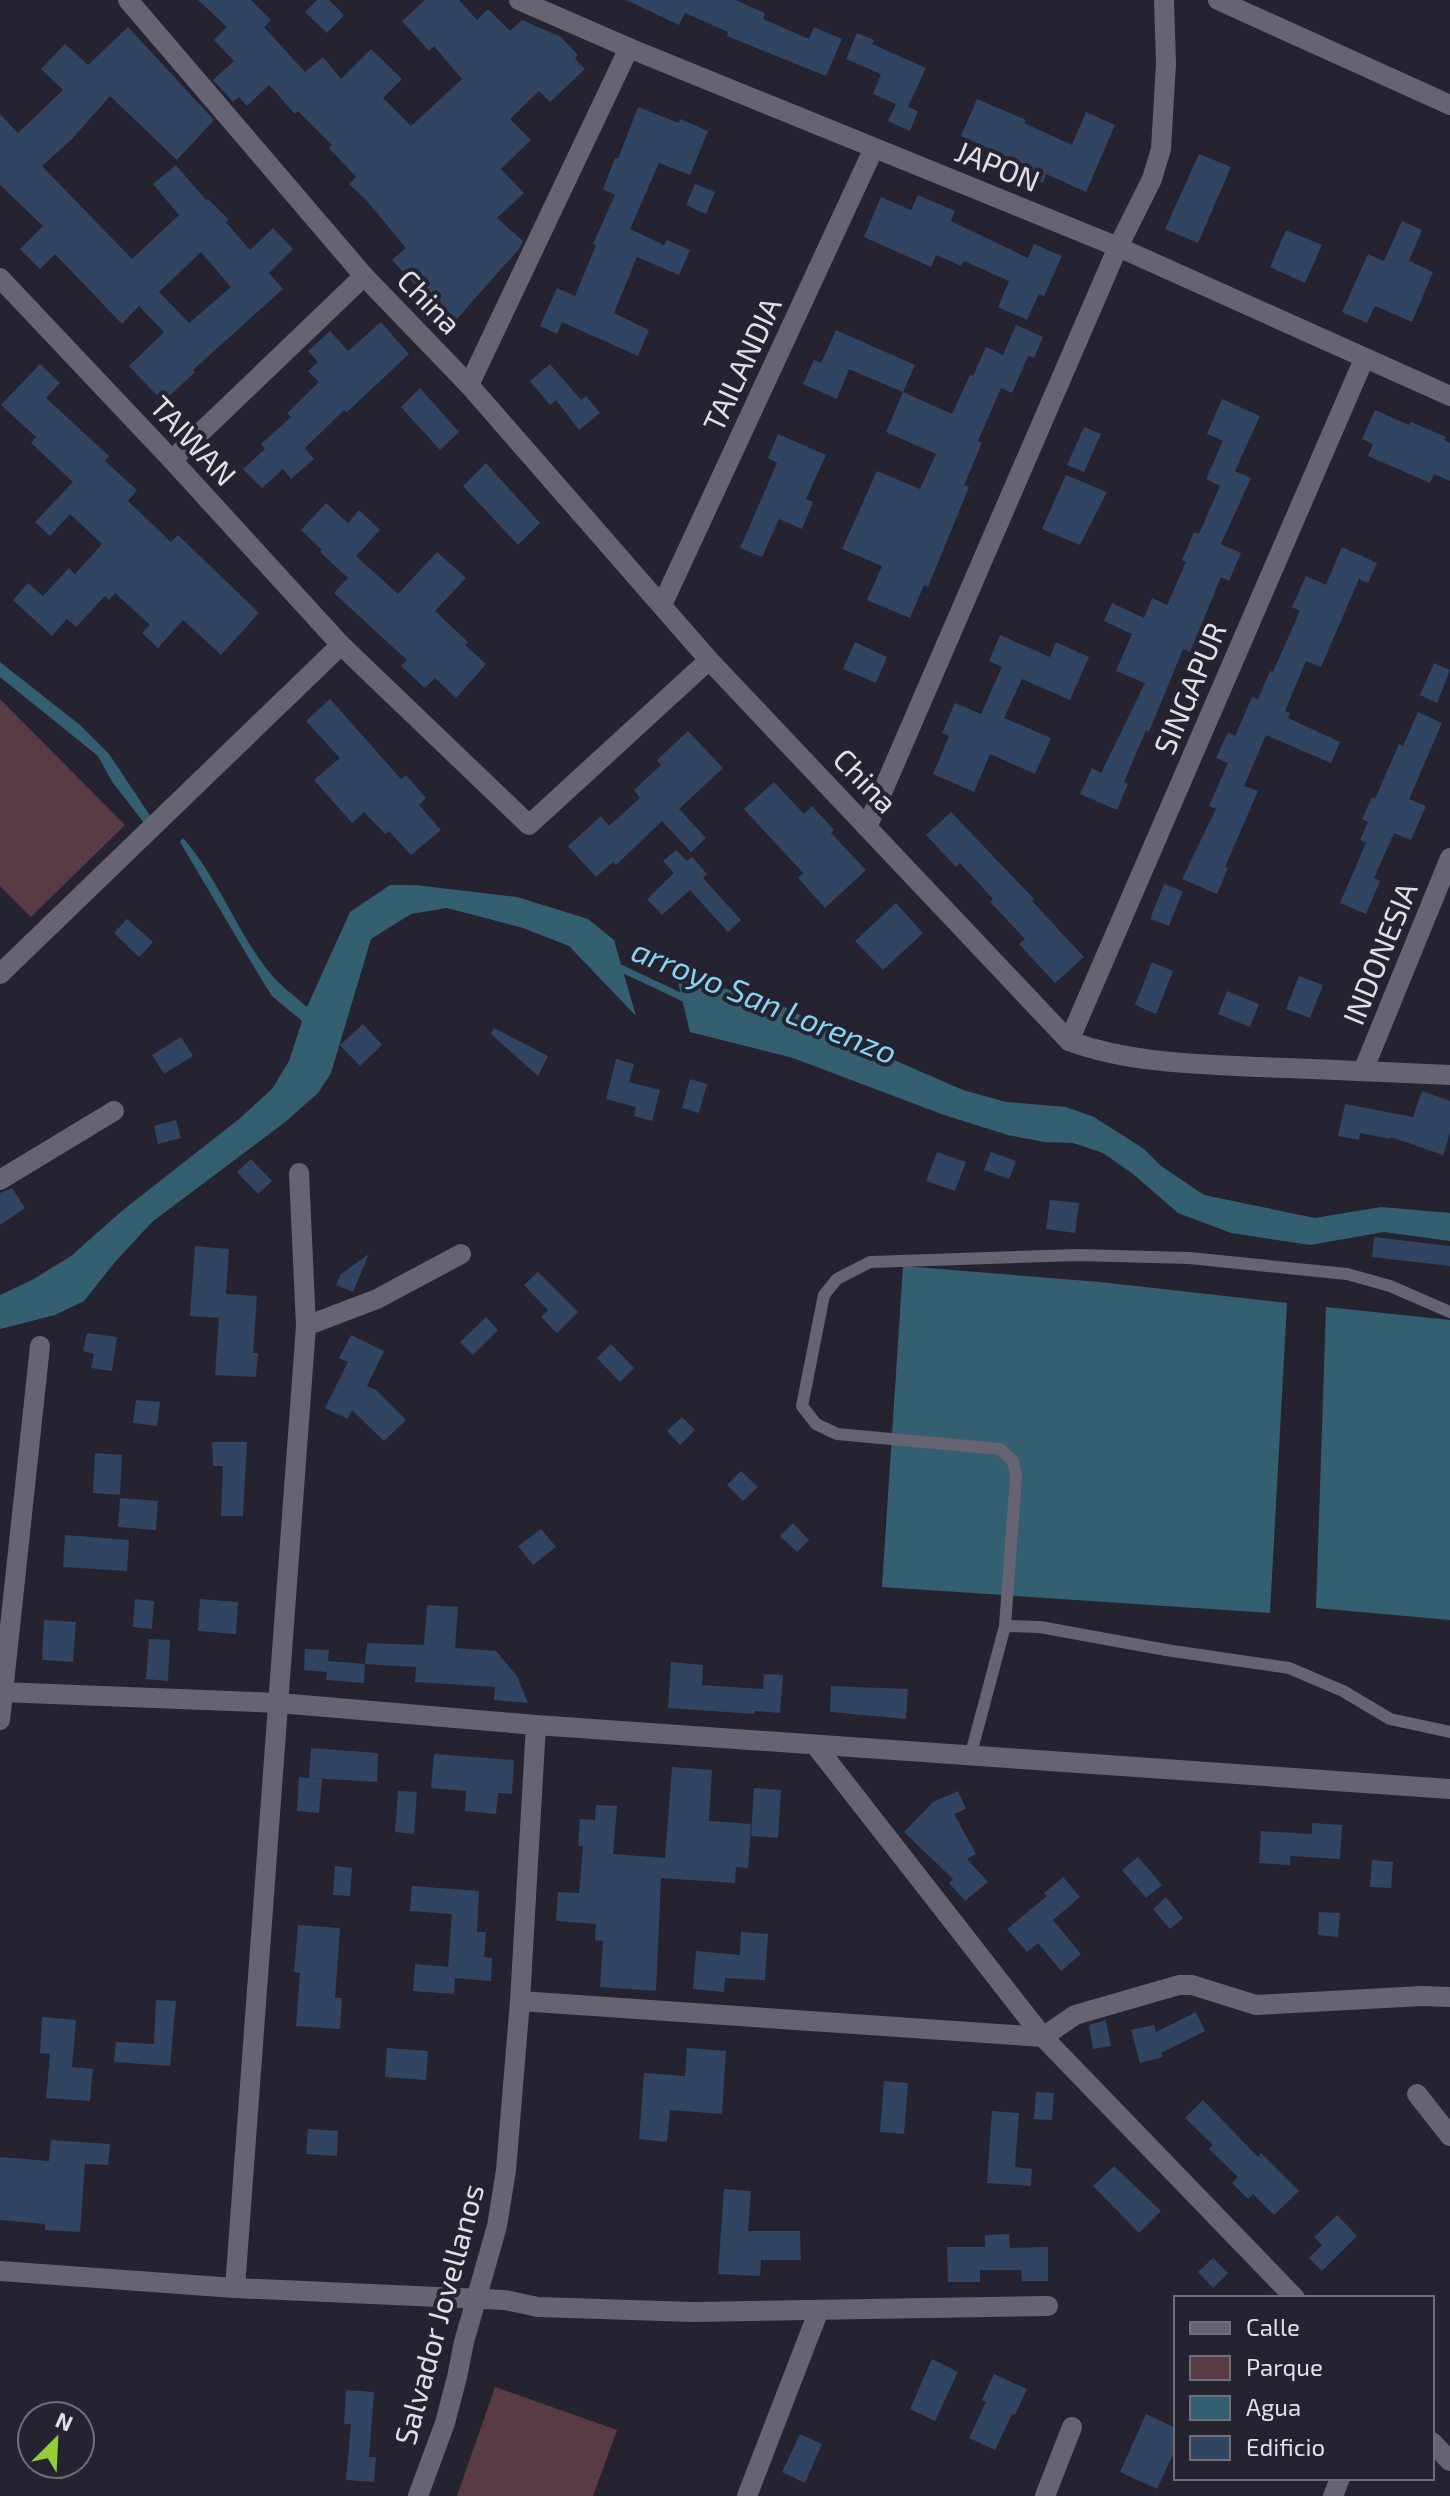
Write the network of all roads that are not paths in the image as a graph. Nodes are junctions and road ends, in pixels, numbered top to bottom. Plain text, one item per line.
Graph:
1 (128, 0) edge
2 (519, 0) edge
3 (1164, 0) edge
4 (1218, 0) edge
5 (629, 48) junction
6 (1450, 105) edge
7 (874, 148) junction
8 (1118, 247) junction
9 (364, 276) junction
10 (0, 278) edge
11 (7, 301) edge
12 (1364, 359) junction
13 (469, 385) junction
14 (1450, 396) edge
15 (172, 460) junction
16 (662, 605) junction
17 (341, 645) junction
18 (709, 660) junction
19 (868, 825) junction
20 (1450, 858) edge
21 (0, 974) edge
22 (1069, 1041) junction
23 (1363, 1071) junction
24 (1450, 1075) edge
25 (114, 1111) dead end
26 (299, 1173) dead end
27 (0, 1180) edge
28 (461, 1254) dead end
29 (1450, 1312) edge
30 (306, 1326) junction
31 (40, 1346) dead end
32 (1005, 1626) junction
33 (1, 1692) edge
34 (279, 1703) junction
35 (0, 1720) edge
36 (536, 1725) junction
37 (1450, 1732) edge
38 (816, 1746) junction
39 (970, 1757) junction
40 (1450, 1789) edge
41 (1450, 1997) edge
42 (520, 2001) junction
43 (1043, 2037) junction
44 (1417, 2094) dead end
45 (1450, 2136) edge
46 (0, 2271) edge
47 (235, 2288) junction
48 (1293, 2296) edge
49 (476, 2299) junction
50 (1048, 2306) dead end
51 (819, 2310) junction
52 (1072, 2427) dead end
53 (1434, 2444) edge
54 (1450, 2461) edge
55 (418, 2496) edge
56 (747, 2496) edge
57 (1045, 2496) edge

1 - 9 street, China
2 - 5 street, JAPON
3 - 8 street
4 - 6 street
5 - 7 street, JAPON
5 - 13 street
7 - 8 street, JAPON
7 - 16 street, TAILANDIA
8 - 12 street, JAPON
8 - 19 street
9 - 13 street, China
9 - 15 street
10 - 11 street, TAIWAN
11 - 15 street, TAIWAN
12 - 14 street, JAPON
12 - 22 street, SINGAPUR
13 - 16 street, China
15 - 17 street, TAIWAN
16 - 18 street, China
17 - 18 street, TAIWAN
17 - 21 street
18 - 19 street, China
19 - 22 street, China
20 - 23 street, INDONESIA
22 - 23 street, China
23 - 24 street, China
25 - 27 street
26 - 30 street
28 - 30 street
29 - 32 lane
30 - 34 street
31 - 33 street
32 - 37 lane
32 - 39 lane
33 - 34 street
33 - 35 street
34 - 36 street
34 - 47 street
36 - 38 street
36 - 42 street, Salvador Jovellanos
38 - 39 street
38 - 43 street
39 - 40 street
41 - 43 street
42 - 43 street
42 - 49 street, Salvador Jovellanos
43 - 48 street
44 - 45 street
46 - 47 street
47 - 49 street
49 - 51 street
49 - 55 street, Salvador Jovellanos
50 - 51 street
51 - 56 street
52 - 57 street
53 - 54 street

